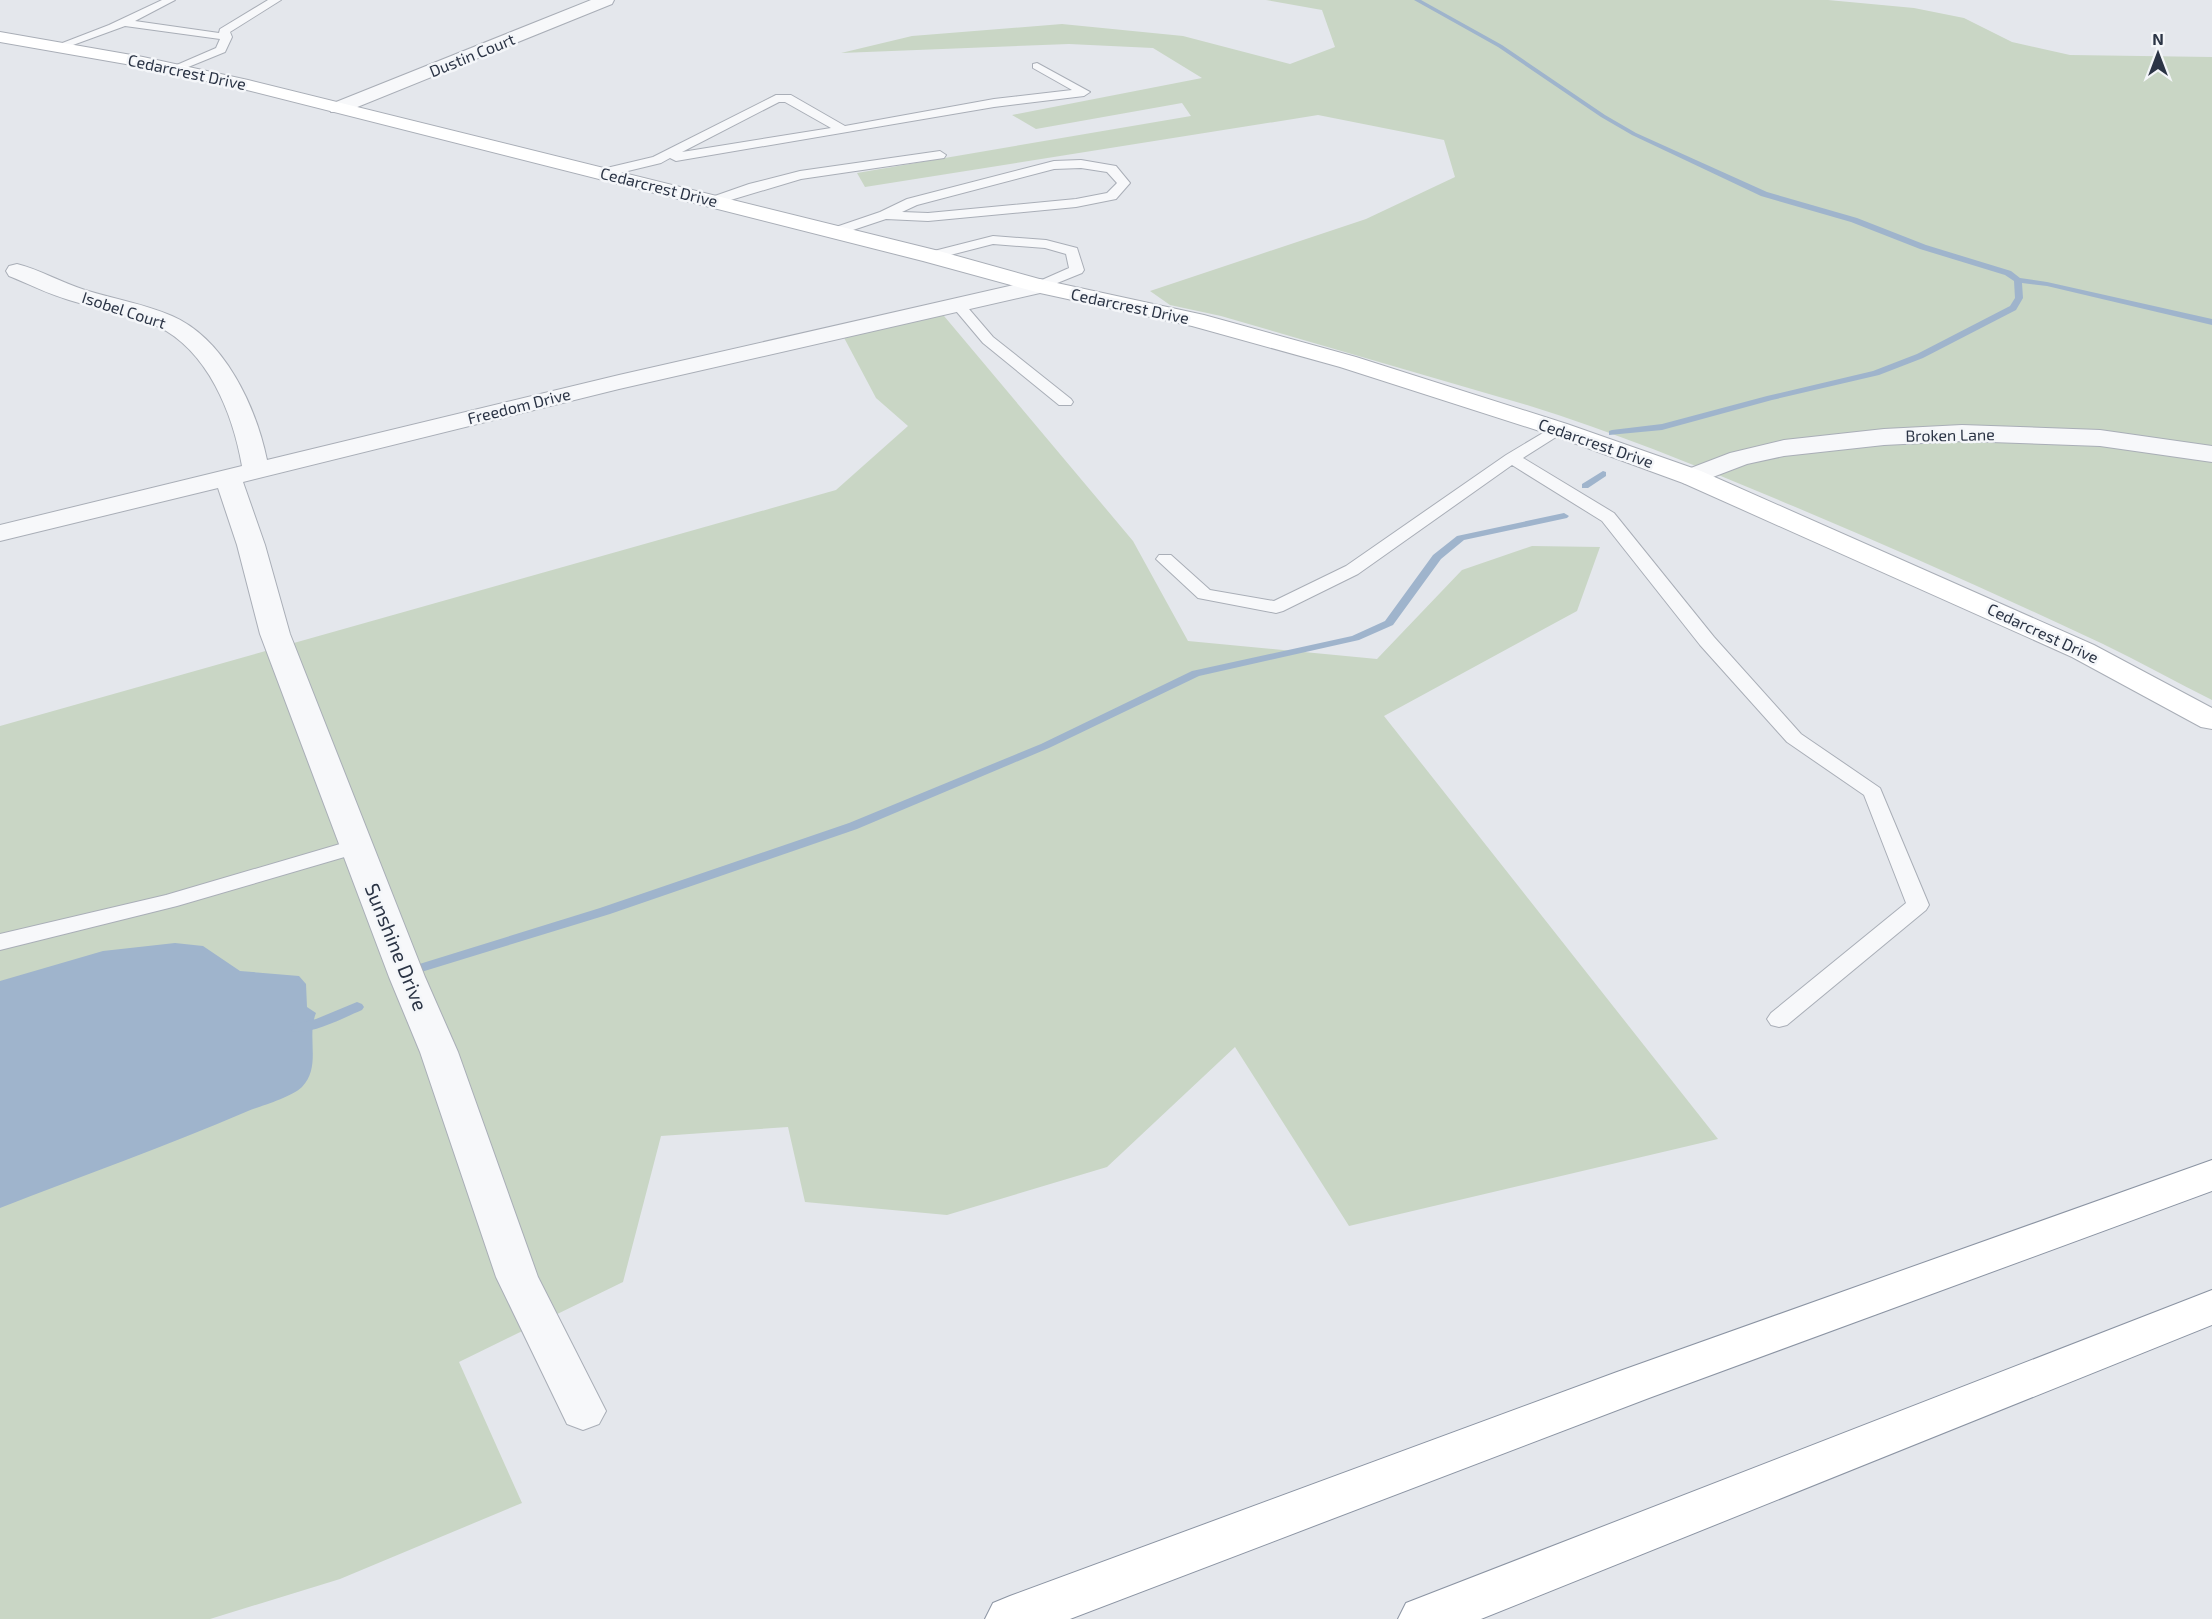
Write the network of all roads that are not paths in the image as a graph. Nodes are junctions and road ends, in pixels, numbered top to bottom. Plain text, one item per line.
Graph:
1 (170, 0) edge
2 (276, 0) edge
3 (606, 0) edge
4 (122, 22) junction
5 (0, 37) edge
6 (226, 37) junction
7 (58, 47) junction
8 (1037, 66) dead end
9 (176, 69) junction
10 (338, 108) junction
11 (843, 130) junction
12 (940, 155) dead end
13 (657, 160) junction
14 (603, 173) junction
15 (714, 201) junction
16 (885, 215) junction
17 (835, 232) junction
18 (931, 256) junction
19 (17, 271) dead end
20 (1040, 286) junction
21 (958, 305) junction
22 (1065, 402) dead end
23 (1558, 429) junction
24 (2212, 454) edge
25 (1512, 458) junction
26 (242, 473) junction
27 (1692, 477) junction
28 (0, 533) edge
29 (1165, 559) dead end
30 (2212, 720) edge
31 (357, 846) junction
32 (0, 942) edge
33 (1779, 1019) dead end
34 (2212, 1175) edge
35 (2212, 1307) edge
36 (583, 1411) dead end
37 (1010, 1619) edge
38 (1423, 1619) edge

1 - 4 lane
2 - 6 lane
3 - 10 street, Dustin Court
4 - 6 lane
4 - 7 lane
5 - 7 main road, Cedarcrest Drive
6 - 9 lane
7 - 9 main road, Cedarcrest Drive
8 - 11 lane
9 - 10 main road, Cedarcrest Drive
10 - 14 main road, Cedarcrest Drive
11 - 13 lane
11 - 13 lane
12 - 15 lane
13 - 14 lane
14 - 15 main road, Cedarcrest Drive
15 - 17 main road, Cedarcrest Drive
16 - 16 lane
16 - 17 lane
17 - 18 main road, Cedarcrest Drive
18 - 20 main road, Cedarcrest Drive
18 - 20 lane
19 - 26 street, Isobel Court
20 - 21 street, Freedom Drive
20 - 23 main road, Cedarcrest Drive
21 - 22 lane
21 - 26 street, Freedom Drive
23 - 25 lane
23 - 27 main road, Cedarcrest Drive
24 - 27 street, Broken Lane
25 - 29 lane
25 - 33 lane
26 - 28 street, Freedom Drive
26 - 31 street, Sunshine Drive
27 - 30 main road, Cedarcrest Drive
31 - 32 lane
31 - 36 street, Sunshine Drive
34 - 37 main road
35 - 38 main road

